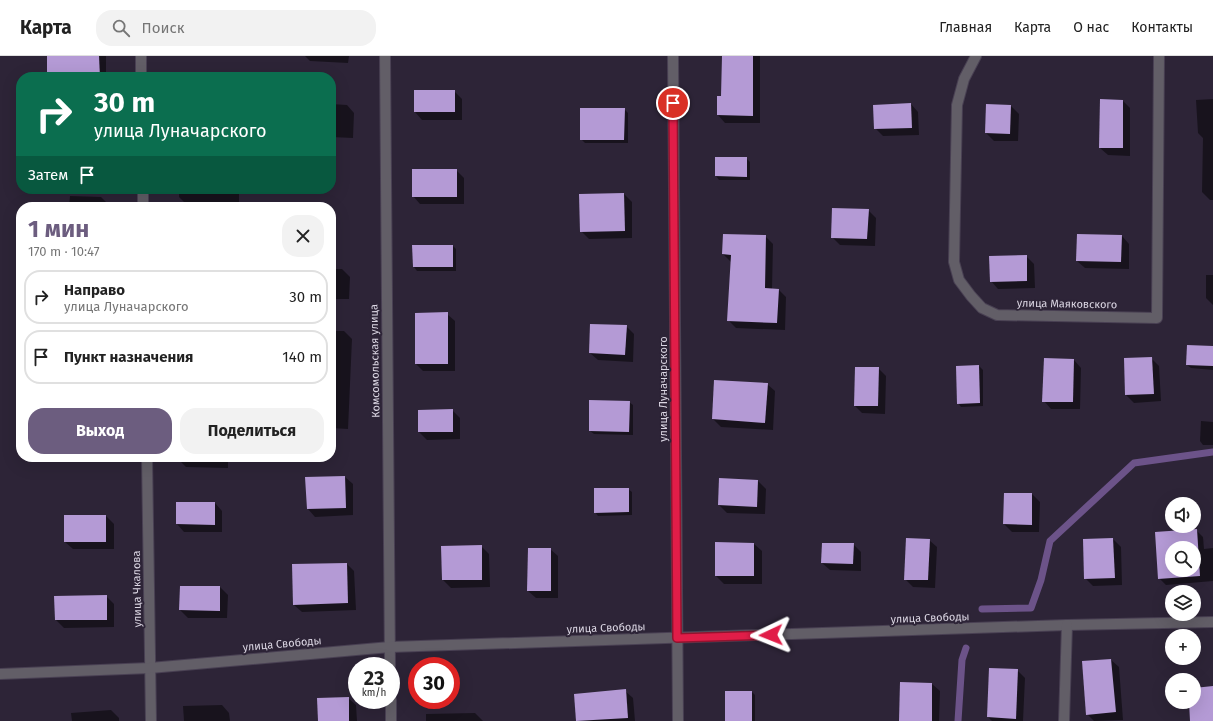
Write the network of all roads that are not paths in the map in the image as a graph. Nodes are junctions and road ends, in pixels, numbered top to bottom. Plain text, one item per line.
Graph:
1 (141, 56) edge
2 (385, 56) edge
3 (673, 56) edge
4 (976, 56) edge
5 (1158, 56) edge
6 (141, 72) edge
7 (147, 462) edge
8 (1213, 622) edge
9 (1067, 625) junction
10 (677, 638) junction
11 (390, 647) junction
12 (390, 657) edge
13 (150, 668) junction
14 (0, 674) edge
15 (391, 709) edge
16 (151, 721) edge
17 (391, 721) edge
18 (678, 721) edge
19 (1064, 721) edge

1 - 6 street
2 - 11 street, Комсомольская улица
3 - 10 street, улица Луначарского
4 - 5 street, улица Маяковского
7 - 13 street, улица Чкалова
8 - 9 street, улица Свободы
9 - 10 street, улица Свободы
9 - 19 street
10 - 11 street, улица Свободы
10 - 18 street, улица Луначарского
11 - 12 street, Комсомольская улица
11 - 13 street, улица Свободы
13 - 14 street, улица Свободы
13 - 16 street, улица Чкалова
15 - 17 street

